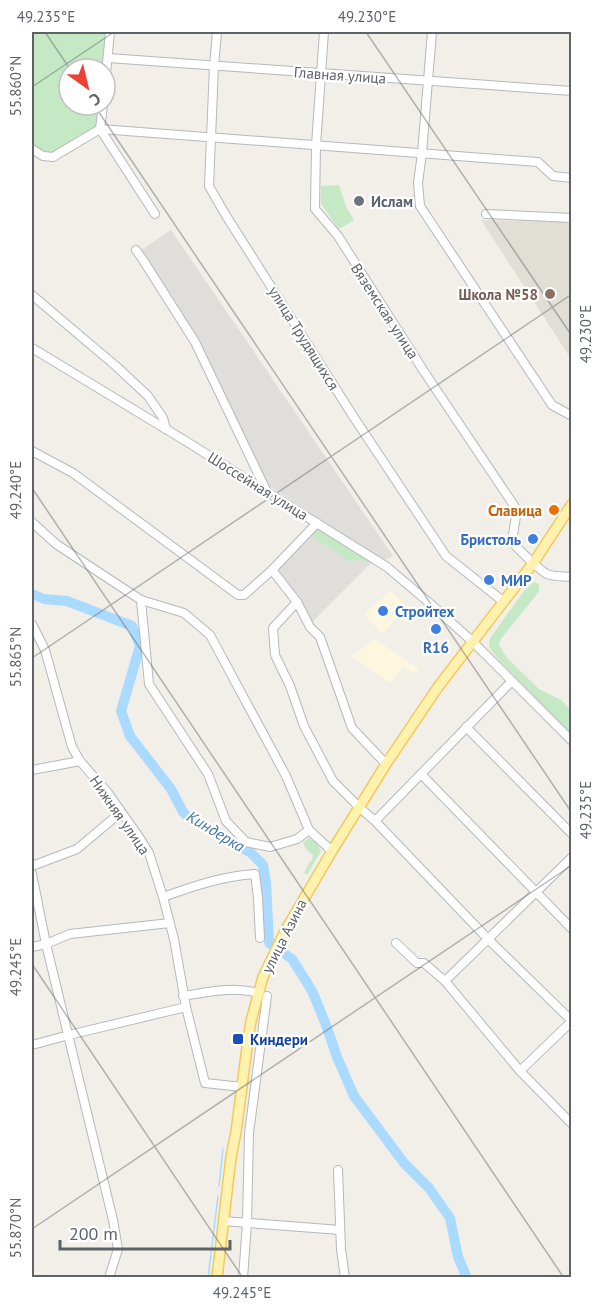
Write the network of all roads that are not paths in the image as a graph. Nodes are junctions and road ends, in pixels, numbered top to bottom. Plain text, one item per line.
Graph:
1 (110, 32) edge
2 (218, 32) edge
3 (324, 32) edge
4 (432, 32) edge
5 (108, 57) edge
6 (117, 59) edge
7 (214, 66) junction
8 (320, 74) junction
9 (427, 81) junction
10 (572, 91) edge
11 (102, 117) edge
12 (100, 129) junction
13 (210, 137) junction
14 (316, 145) junction
15 (32, 149) edge
16 (422, 153) junction
17 (572, 178) edge
18 (155, 214) dead end
19 (486, 214) dead end
20 (572, 218) edge
21 (136, 250) dead end
22 (32, 295) edge
23 (32, 348) edge
24 (155, 405) junction
25 (572, 416) edge
26 (149, 419) junction
27 (166, 429) junction
28 (32, 451) edge
29 (267, 492) junction
30 (572, 504) edge
31 (32, 522) edge
32 (317, 523) junction
33 (534, 562) junction
34 (272, 570) junction
35 (572, 577) edge
36 (141, 600) junction
37 (297, 602) junction
38 (504, 602) junction
39 (32, 624) edge
40 (473, 642) junction
41 (512, 681) junction
42 (466, 727) junction
43 (572, 741) edge
44 (80, 761) junction
45 (386, 764) junction
46 (32, 770) edge
47 (421, 774) junction
48 (359, 807) junction
49 (121, 812) junction
50 (375, 821) junction
51 (309, 830) junction
52 (572, 834) edge
53 (332, 851) junction
54 (572, 857) edge
55 (32, 866) edge
56 (32, 874) edge
57 (537, 891) junction
58 (164, 897) junction
59 (170, 923) junction
60 (572, 929) edge
61 (260, 938) dead end
62 (488, 939) junction
63 (396, 943) dead end
64 (46, 944) junction
65 (32, 947) edge
66 (445, 981) junction
67 (263, 994) junction
68 (183, 996) junction
69 (186, 1007) junction
70 (571, 1021) edge
71 (69, 1035) junction
72 (32, 1045) edge
73 (520, 1071) junction
74 (242, 1087) junction
75 (572, 1124) edge
76 (338, 1170) dead end
77 (223, 1221) junction
78 (247, 1223) junction
79 (340, 1230) junction
80 (109, 1278) edge
81 (217, 1278) edge
82 (243, 1278) edge
83 (345, 1278) edge

1 - 5 street
2 - 7 street, улица Трудящихся
3 - 8 street, Вяземская улица
4 - 9 street
6 - 7 street, Главная улица
7 - 8 street, Главная улица
7 - 13 street, улица Трудящихся
8 - 9 street, Главная улица
8 - 14 street, Вяземская улица
9 - 10 street, Главная улица
9 - 16 street
11 - 12 street
12 - 13 street
12 - 15 street
12 - 18 street
13 - 14 street
13 - 38 street, улица Трудящихся
14 - 16 street
14 - 33 street, Вяземская улица
16 - 17 street
16 - 25 street
19 - 20 street
21 - 29 street
22 - 24 street
23 - 26 street, Шоссейная улица
24 - 26 street
24 - 27 street
26 - 27 street, Шоссейная улица
27 - 29 street, Шоссейная улица
28 - 34 street
29 - 32 street, Шоссейная улица
30 - 33 main road, улица Азина
31 - 36 street
32 - 34 street
32 - 40 street, Шоссейная улица
33 - 35 street
33 - 38 main road, улица Азина
34 - 37 street
36 - 51 street
36 - 51 street
37 - 45 street
37 - 48 street
38 - 40 main road, улица Азина
39 - 44 street, Нижняя улица
40 - 41 street, Шоссейная улица
40 - 45 main road, улица Азина
41 - 42 street
41 - 43 street, Шоссейная улица
42 - 47 street
42 - 52 street
44 - 46 street
44 - 49 street, Нижняя улица
45 - 48 main road, улица Азина
47 - 50 street
47 - 57 street
48 - 50 street
48 - 53 main road, улица Азина
49 - 55 street
49 - 58 street, Нижняя улица
50 - 62 street
51 - 53 street
53 - 67 main road, улица Азина
54 - 57 street
56 - 64 street
57 - 60 street
57 - 62 street
58 - 59 street, Нижняя улица
58 - 61 street
59 - 64 street
59 - 68 street, Нижняя улица
62 - 66 street
62 - 70 street
63 - 66 street
64 - 65 street
64 - 71 street
66 - 73 street
67 - 68 street
67 - 74 main road, улица Азина
67 - 78 street
68 - 69 street, Нижняя улица
69 - 71 street
69 - 74 street, Нижняя улица
70 - 73 street
71 - 72 street
71 - 80 street
73 - 75 street
74 - 77 main road, улица Азина
76 - 79 street
77 - 78 street
77 - 81 main road, улица Азина
78 - 79 street
78 - 82 street
79 - 83 street

